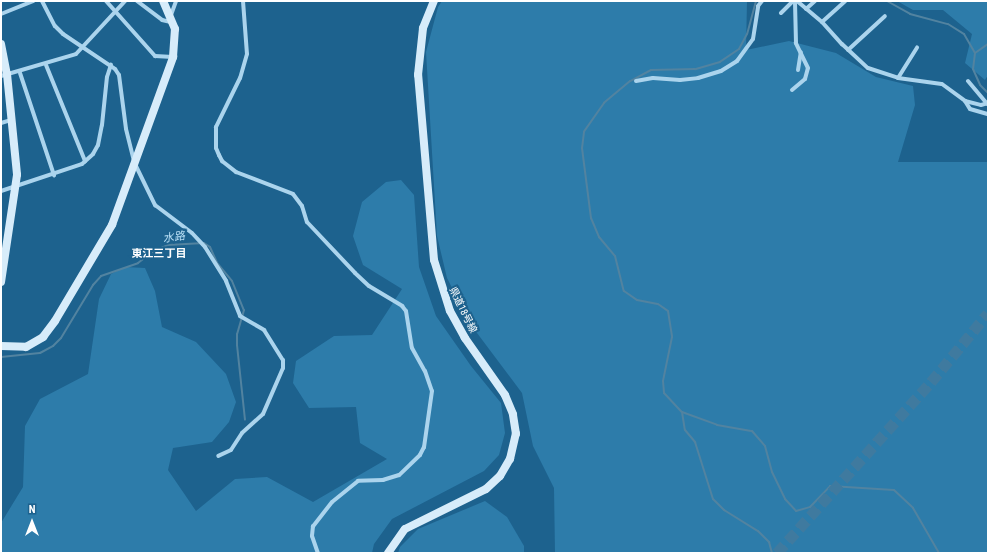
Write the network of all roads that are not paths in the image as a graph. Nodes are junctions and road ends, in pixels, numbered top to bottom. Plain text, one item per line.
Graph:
1 (34, 1) edge
2 (42, 1) edge
3 (106, 1) edge
4 (125, 1) edge
5 (138, 1) edge
6 (163, 1) edge
7 (176, 1) edge
8 (243, 1) edge
9 (434, 1) edge
10 (762, 1) edge
11 (795, 1) edge
12 (814, 1) edge
13 (845, 1) edge
14 (806, 9) junction
15 (114, 10) junction
16 (781, 12) dead end
17 (1, 14) edge
18 (885, 16) dead end
19 (172, 19) junction
20 (822, 22) junction
21 (1, 44) edge
22 (82, 47) junction
23 (917, 48) dead end
24 (848, 50) junction
25 (801, 52) junction
26 (173, 56) junction
27 (46, 65) junction
28 (111, 65) junction
29 (798, 70) dead end
30 (20, 73) junction
31 (4, 75) edge
32 (898, 78) junction
33 (636, 81) dead end
34 (968, 81) dead end
35 (792, 90) dead end
36 (965, 101) junction
37 (987, 104) edge
38 (988, 114) edge
39 (11, 120) junction
40 (1, 123) edge
41 (85, 161) junction
42 (135, 164) junction
43 (54, 175) junction
44 (16, 188) junction
45 (1, 191) edge
46 (1, 282) edge
47 (1, 346) edge
48 (218, 456) dead end
49 (318, 553) edge
50 (388, 553) edge

1 - 17 street
2 - 22 street
3 - 15 street
4 - 15 street
5 - 19 street
6 - 19 street
7 - 19 street
8 - 49 street
9 - 50 street, 県道18号線
10 - 33 street
11 - 14 street
11 - 16 street
11 - 25 street
12 - 14 street
13 - 20 street
14 - 20 street
15 - 22 street
15 - 26 street
18 - 24 street
19 - 26 street
20 - 24 street
21 - 31 street
22 - 27 street
22 - 28 street
23 - 32 street
24 - 32 street
25 - 29 street
25 - 35 street
26 - 42 street
27 - 30 street
27 - 41 street
28 - 41 street
28 - 42 street
30 - 31 street
30 - 43 street
31 - 39 street
32 - 36 street
34 - 37 street
36 - 37 street
36 - 38 street
39 - 40 street
39 - 44 street
41 - 43 street
42 - 47 street
42 - 48 street
43 - 44 street
44 - 45 street
44 - 46 street

